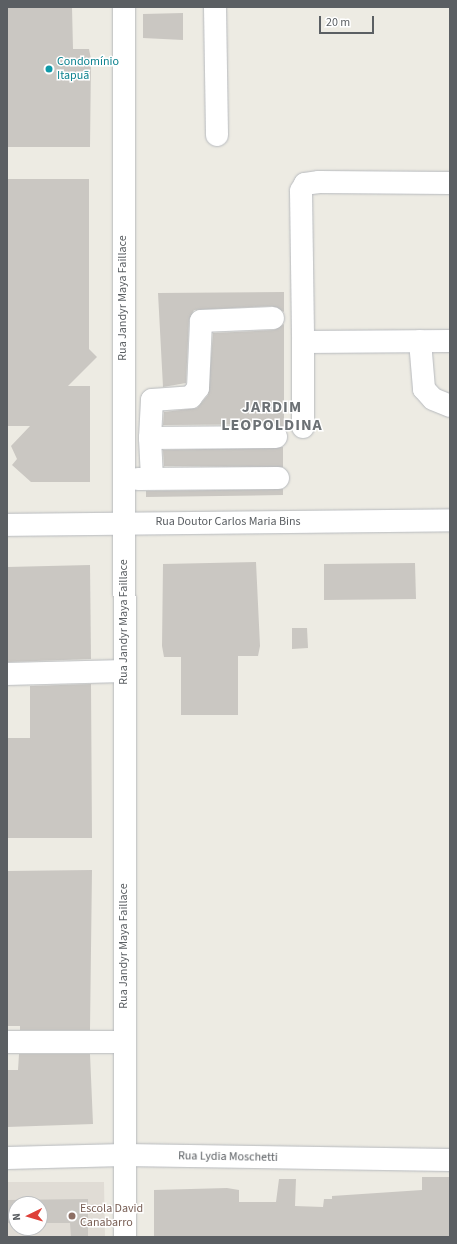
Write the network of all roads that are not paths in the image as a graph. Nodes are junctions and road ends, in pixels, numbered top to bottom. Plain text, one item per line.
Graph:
1 (124, 7) edge
2 (215, 7) edge
3 (217, 135) dead end
4 (450, 183) edge
5 (273, 318) dead end
6 (420, 341) junction
7 (450, 341) edge
8 (303, 342) junction
9 (450, 406) edge
10 (303, 427) dead end
11 (276, 437) dead end
12 (150, 438) junction
13 (152, 478) junction
14 (278, 478) dead end
15 (123, 479) junction
16 (450, 520) edge
17 (123, 522) junction
18 (7, 525) edge
19 (124, 671) junction
20 (7, 674) edge
21 (7, 1042) edge
22 (124, 1042) junction
23 (124, 1155) junction
24 (7, 1158) edge
25 (450, 1160) edge
26 (125, 1237) edge

1 - 15 street, Rua Jandyr Maya Faillace
2 - 3 street
4 - 8 street
5 - 12 street
6 - 7 street
6 - 8 street
6 - 9 street
8 - 10 street
11 - 12 street
12 - 13 street
13 - 14 street
13 - 15 street
15 - 17 street, Rua Jandyr Maya Faillace
16 - 17 street, Rua Doutor Carlos Maria Bins
17 - 18 street, Rua Doutor Carlos Maria Bins
17 - 19 street, Rua Jandyr Maya Faillace
19 - 20 street
19 - 22 street, Rua Jandyr Maya Faillace
21 - 22 street
22 - 23 street, Rua Jandyr Maya Faillace
23 - 24 street, Rua Lydia Moschetti
23 - 25 street, Rua Lydia Moschetti
23 - 26 street, Rua Jandyr Maya Faillace

